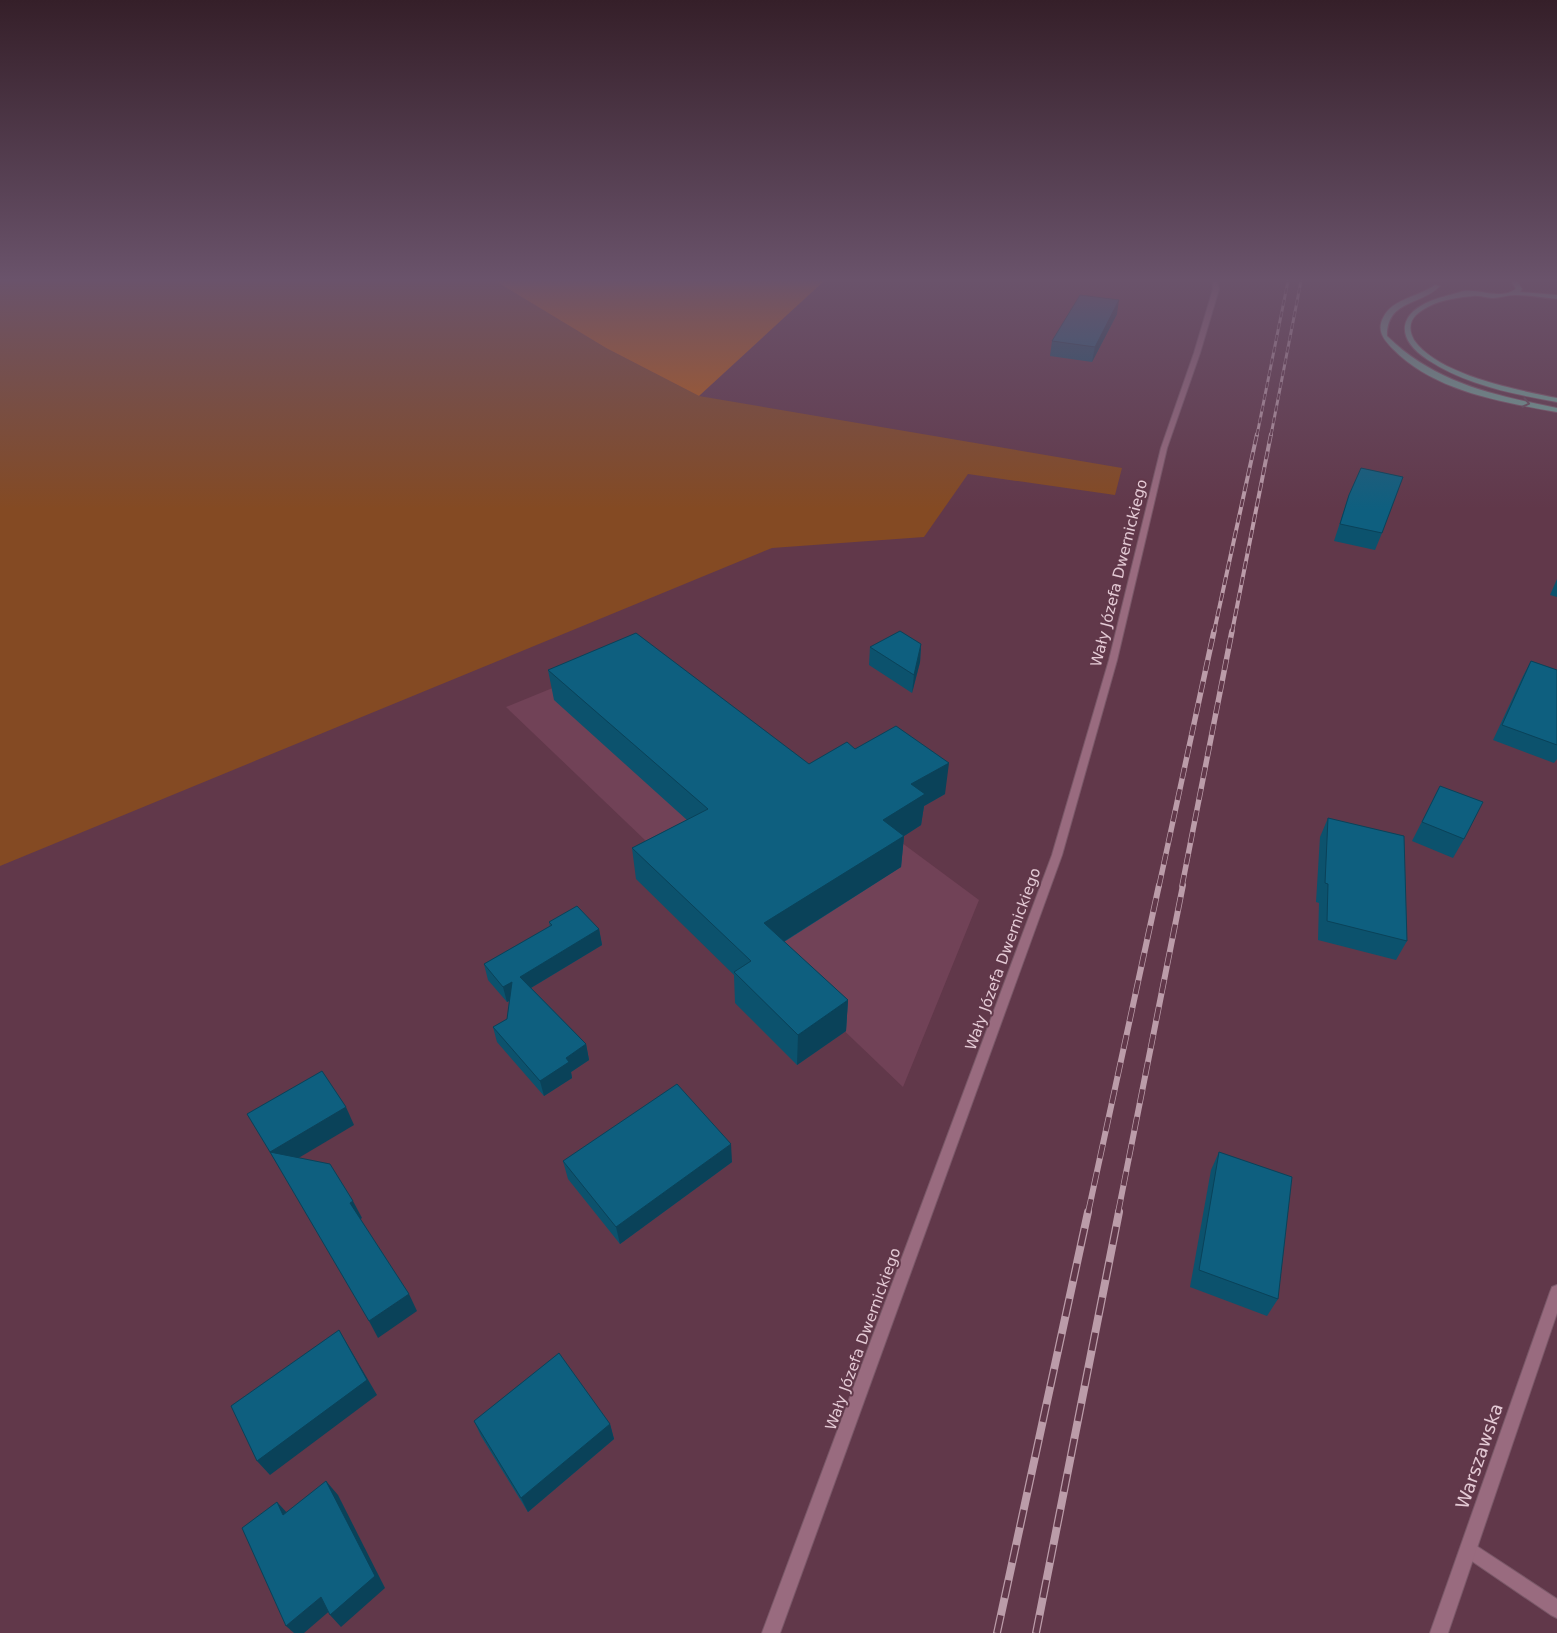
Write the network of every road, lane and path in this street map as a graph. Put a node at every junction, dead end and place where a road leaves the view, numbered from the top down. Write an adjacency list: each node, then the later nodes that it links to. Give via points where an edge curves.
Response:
1 (1196, 357): 9 (street, Wały Józefa Dwernickiego, via 1164,448 1113,660 1058,855)
2 (1406, 357): 5 (main road, one-way to 5, via 1424,369 1475,390)
3 (1428, 357): 4 (main road, via 1468,377)
4 (1557, 400)
5 (1557, 410)
6 (1557, 1292): 7 (street, Warszawska)
7 (1469, 1548): 8 (street); 10 (street, Warszawska)
8 (1557, 1609)
9 (771, 1633)
10 (1439, 1633)

